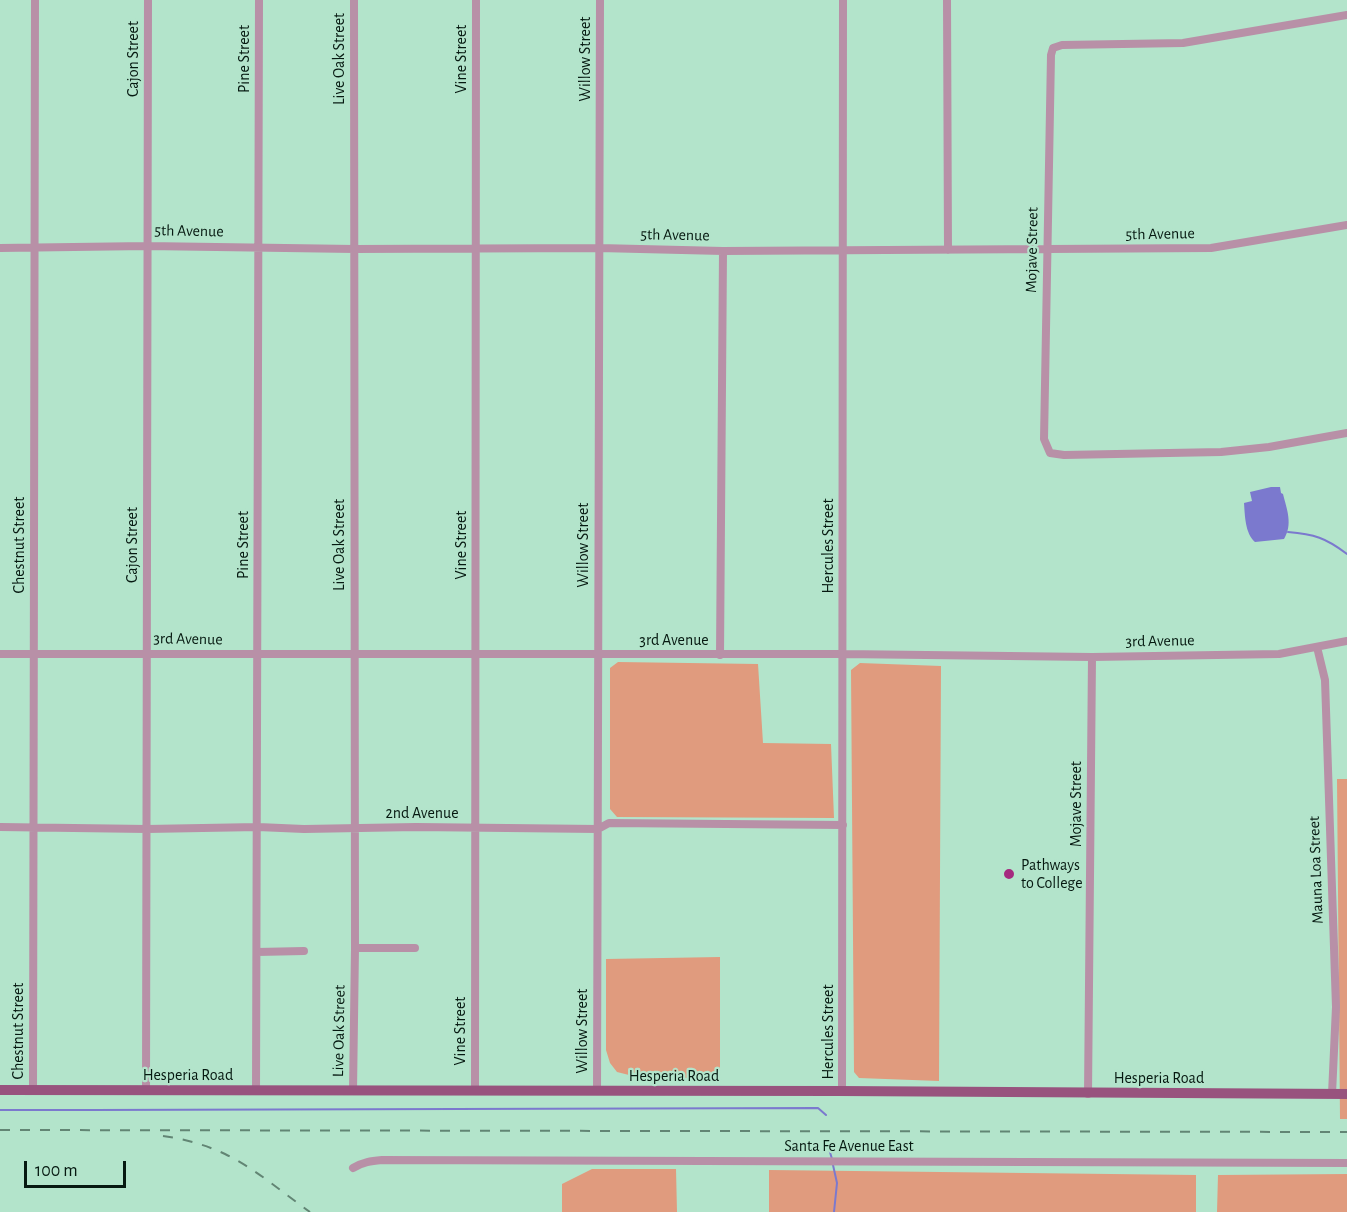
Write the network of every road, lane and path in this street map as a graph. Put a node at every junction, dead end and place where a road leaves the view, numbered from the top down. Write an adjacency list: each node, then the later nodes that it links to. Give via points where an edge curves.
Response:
1 (35, 0): 14 (street, Chestnut Street)
2 (148, 0): 11 (street, Cajon Street)
3 (259, 0): 12 (street, Pine Street)
4 (354, 0): 16 (street, Live Oak Street)
5 (476, 0): 15 (street, Vine Street)
6 (600, 0): 17 (street, Willow Street)
7 (843, 0): 18 (street, Hercules Street)
8 (947, 0): 19 (street)
9 (1347, 15): 20 (street, Mojave Street, via 1183,43 1053,48)
10 (1347, 225): 20 (street, 5th Avenue, via 1211,248)
11 (147, 246): 12 (street, 5th Avenue); 14 (street, 5th Avenue); 25 (street, Cajon Street)
12 (259, 247): 16 (street, 5th Avenue); 32 (street, Pine Street)
13 (0, 248): 14 (street, 5th Avenue)
14 (35, 248): 27 (street, Chestnut Street)
15 (476, 248): 16 (street, 5th Avenue); 17 (street, 5th Avenue); 29 (street, Vine Street)
16 (354, 249): 28 (street, Live Oak Street)
17 (599, 249): 21 (street, 5th Avenue); 30 (street, Willow Street)
18 (842, 250): 19 (street, 5th Avenue); 21 (street, 5th Avenue); 31 (street, Hercules Street)
19 (948, 250): 20 (street, 5th Avenue)
20 (1047, 250): 22 (street, Mojave Street, via 1044,439 1050,453 1221,452)
21 (723, 251): 33 (street)
22 (1347, 433)
23 (1347, 641): 24 (street, 3rd Avenue)
24 (1317, 647): 34 (street, 3rd Avenue, via 1279,654); 56 (street, Mauna Loa Street, via 1326,703 1336,1007)
25 (147, 653): 27 (street, 3rd Avenue); 32 (street, 3rd Avenue); 41 (street, Cajon Street)
26 (0, 654): 27 (street, 3rd Avenue)
27 (34, 654): 37 (street, Chestnut Street)
28 (354, 654): 29 (street, 3rd Avenue); 32 (street, 3rd Avenue); 39 (street, Live Oak Street)
29 (476, 654): 30 (street, 3rd Avenue); 40 (street, Vine Street)
30 (598, 654): 33 (street, 3rd Avenue); 42 (street, Willow Street)
31 (843, 654): 33 (street, 3rd Avenue); 34 (street, 3rd Avenue); 35 (street, Hercules Street)
32 (258, 655): 38 (street, Pine Street)
33 (720, 655)
34 (1092, 657): 55 (street, Mojave Street)
35 (843, 825): 42 (street, 2nd Avenue, via 609,823); 54 (street, Hercules Street)
36 (0, 827): 37 (street, 2nd Avenue)
37 (34, 827): 41 (street, 2nd Avenue); 48 (street, Chestnut Street)
38 (258, 827): 39 (street, 2nd Avenue); 41 (street, 2nd Avenue); 46 (street, Pine Street)
39 (355, 828): 40 (street, 2nd Avenue); 43 (street, Live Oak Street)
40 (476, 828): 42 (street, 2nd Avenue); 52 (street, Vine Street)
41 (147, 829): 49 (street, Cajon Street)
42 (598, 829): 53 (street, Willow Street)
43 (355, 948): 44 (street); 51 (street, Live Oak Street)
44 (415, 948)
45 (304, 951): 46 (street)
46 (257, 952): 50 (street, Pine Street)
47 (0, 1090): 48 (main road, Hesperia Road)
48 (33, 1090): 49 (main road, Hesperia Road)
49 (146, 1090): 50 (main road, Hesperia Road)
50 (256, 1090): 51 (main road, Hesperia Road)
51 (353, 1091): 52 (main road, Hesperia Road)
52 (475, 1091): 53 (main road, Hesperia Road)
53 (597, 1091): 54 (main road, Hesperia Road)
54 (843, 1091): 55 (main road, Hesperia Road)
55 (1088, 1094): 56 (main road, Hesperia Road)
56 (1332, 1094): 57 (main road, Hesperia Road)
57 (1347, 1094)
58 (1347, 1163): 59 (street, Santa Fe Avenue East, via 382,1160)
59 (353, 1168)

